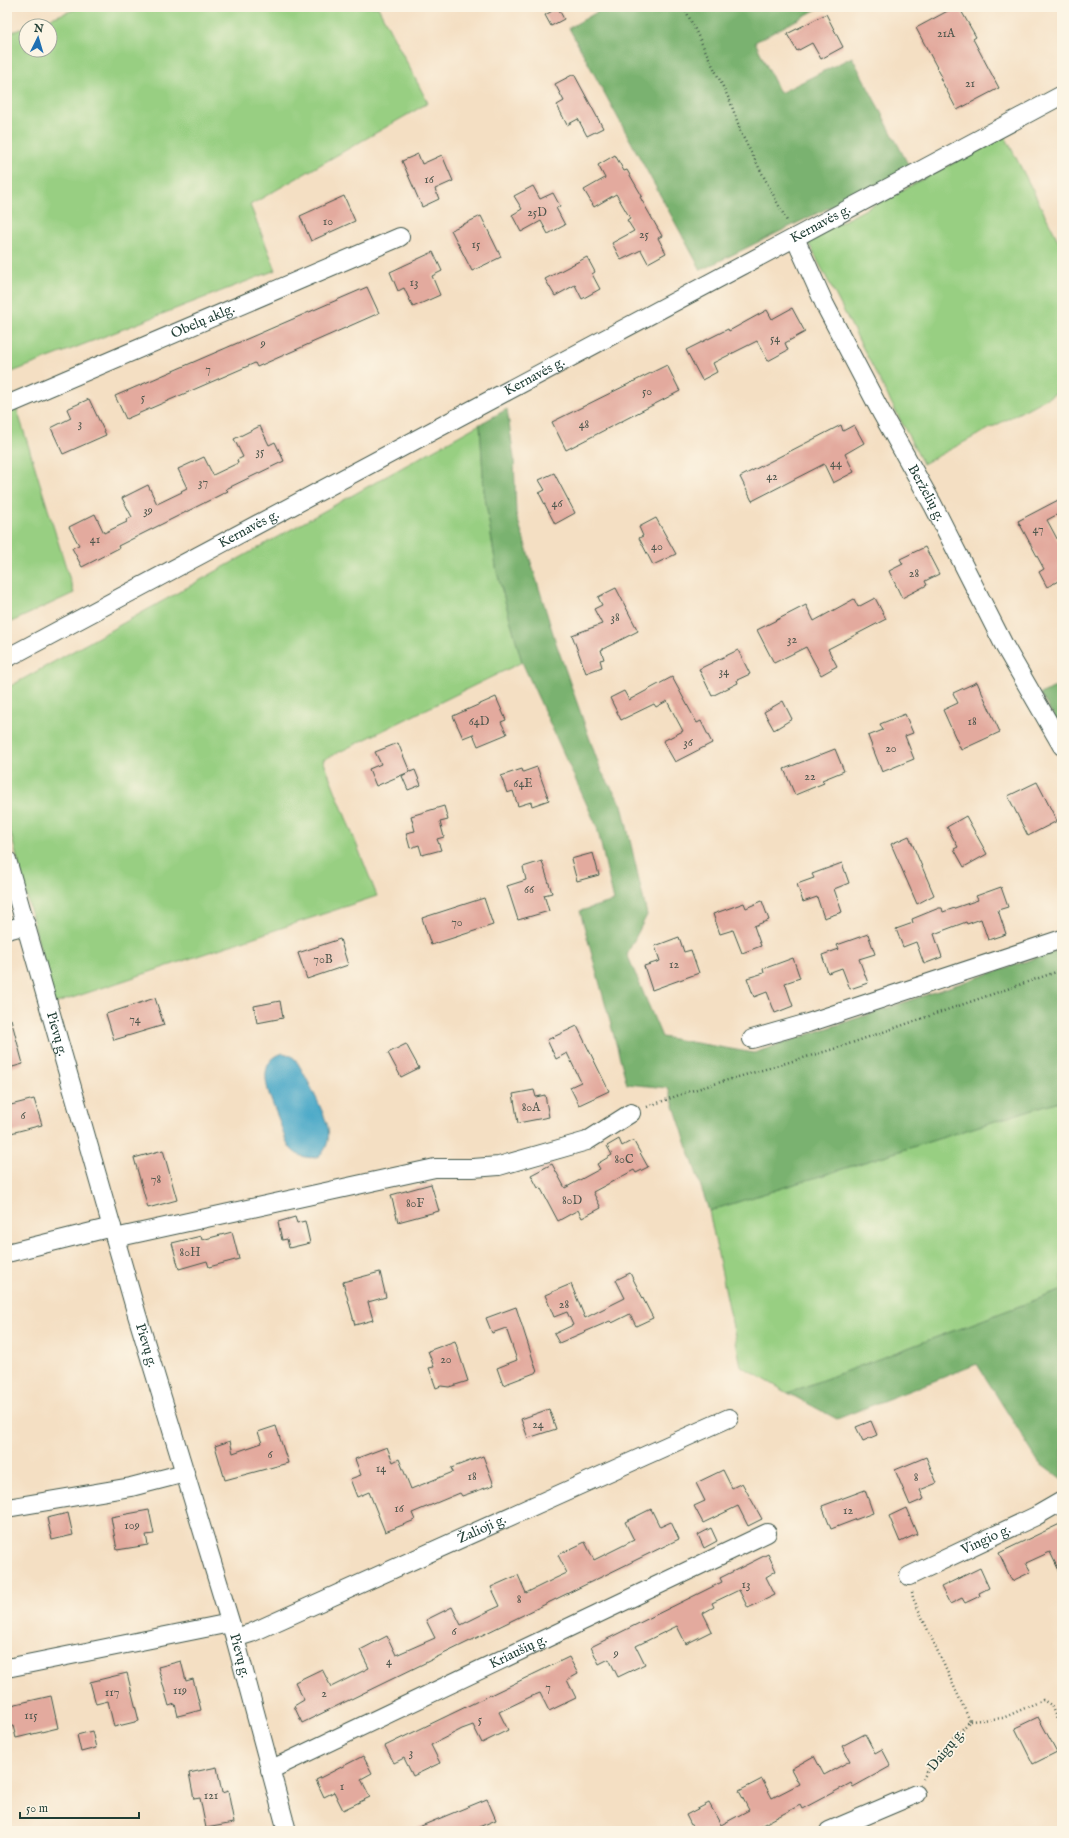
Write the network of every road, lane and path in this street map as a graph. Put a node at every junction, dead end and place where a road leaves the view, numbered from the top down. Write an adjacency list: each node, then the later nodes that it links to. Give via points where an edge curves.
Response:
1 (684, 7): 4 (path, via 730,102 742,135)
2 (1062, 95): 4 (street, Kernavės g.)
3 (400, 237): 5 (street, Obelų aklg.)
4 (795, 238): 6 (street, Kernavės g.); 7 (street, Berželių g., via 825,305 877,406 933,505 1005,647)
5 (7, 405)
6 (7, 658)
7 (1062, 746)
8 (7, 860): 9 (street, Pievų g.)
9 (26, 926): 10 (street); 15 (street, Pievų g.)
10 (7, 930)
11 (1062, 938): 13 (street, via 808,1023)
12 (1062, 970): 14 (path, via 837,1048 687,1092)
13 (752, 1039)
14 (631, 1113): 15 (street, via 587,1141 499,1166 435,1168)
15 (113, 1232): 16 (street); 18 (street, Pievų g.)
16 (7, 1253)
17 (729, 1418): 23 (street, Žalioji g., via 258,1630)
18 (186, 1473): 20 (street, via 131,1487); 23 (street, Pievų g.)
19 (1062, 1501): 22 (street, Vingio g., via 1036,1516)
20 (7, 1508)
21 (767, 1533): 27 (street, Kriaušių g.)
22 (909, 1576): 25 (path, Daigų g., via 913,1598)
23 (232, 1630): 24 (street, Žalioji g.); 27 (street, Pievų g.)
24 (7, 1668)
25 (970, 1721): 26 (path, via 1003,1718 1043,1700 1051,1705); 28 (path, Daigų g., via 946,1745 928,1770)
26 (1061, 1729)
27 (270, 1770): 29 (street, Pievų g.)
28 (916, 1794): 30 (street)
29 (287, 1831)
30 (829, 1831)

